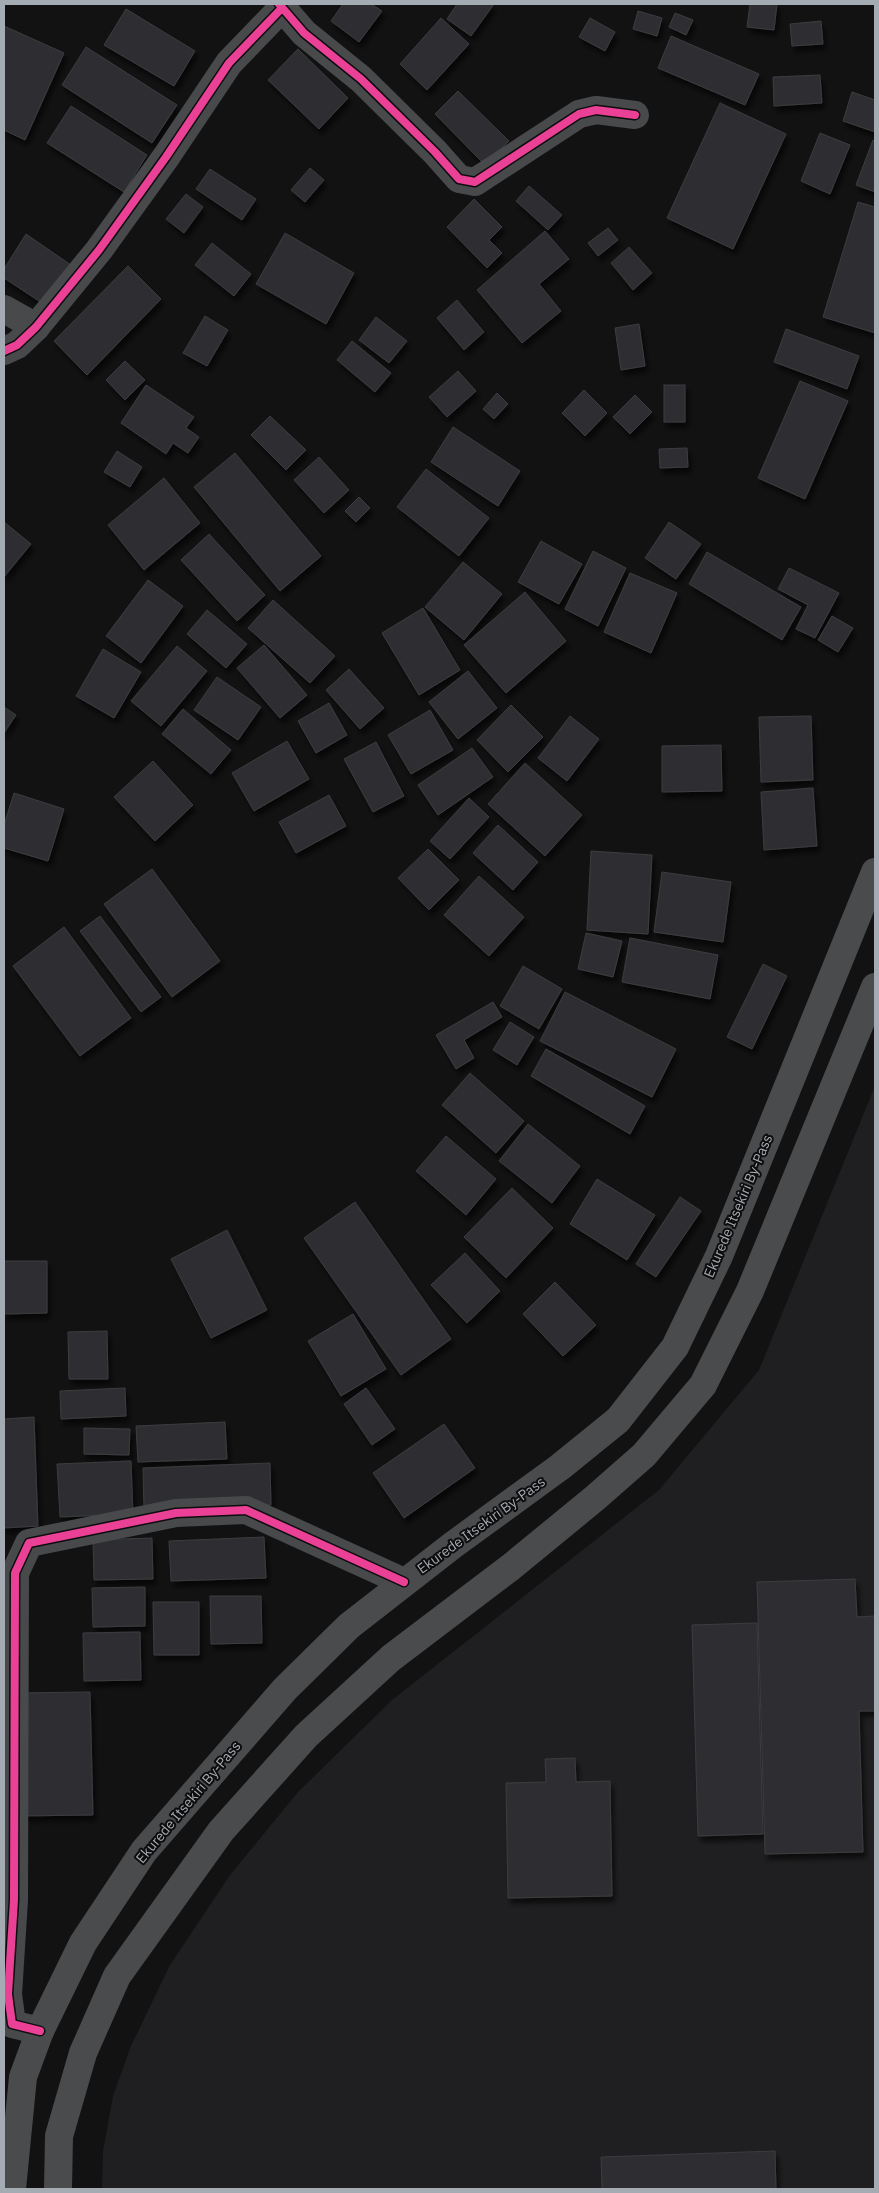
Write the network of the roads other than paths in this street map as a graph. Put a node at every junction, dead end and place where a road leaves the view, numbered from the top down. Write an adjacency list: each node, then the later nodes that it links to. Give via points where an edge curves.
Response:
1 (280, 6): 2 (street, via 304,33 362,80 459,179 475,182 579,114 596,110); 4 (street, via 230,63 99,250)
2 (635, 115)
3 (4, 309): 4 (street)
4 (36, 327): 5 (street, via 17,345)
5 (4, 350)
6 (875, 872): 8 (main road, Ekurede Itsekiri By-Pass, via 718,1256 675,1347 618,1420)
7 (875, 987): 12 (main road, via 750,1291 703,1385 637,1462 511,1567 391,1658 306,1736 221,1831 117,1976 83,2053 59,2136)
8 (404, 1582): 9 (street, via 246,1510 176,1513 29,1543 15,1573); 10 (main road, Ekurede Itsekiri By-Pass, via 349,1626 284,1689 144,1851 82,1943)
9 (9, 1623): 10 (street, via 14,1900 8,1994 12,2024)
10 (40, 2031): 11 (main road, Ekurede Itsekiri By-Pass, via 23,2077)
11 (12, 2189)
12 (58, 2189)

